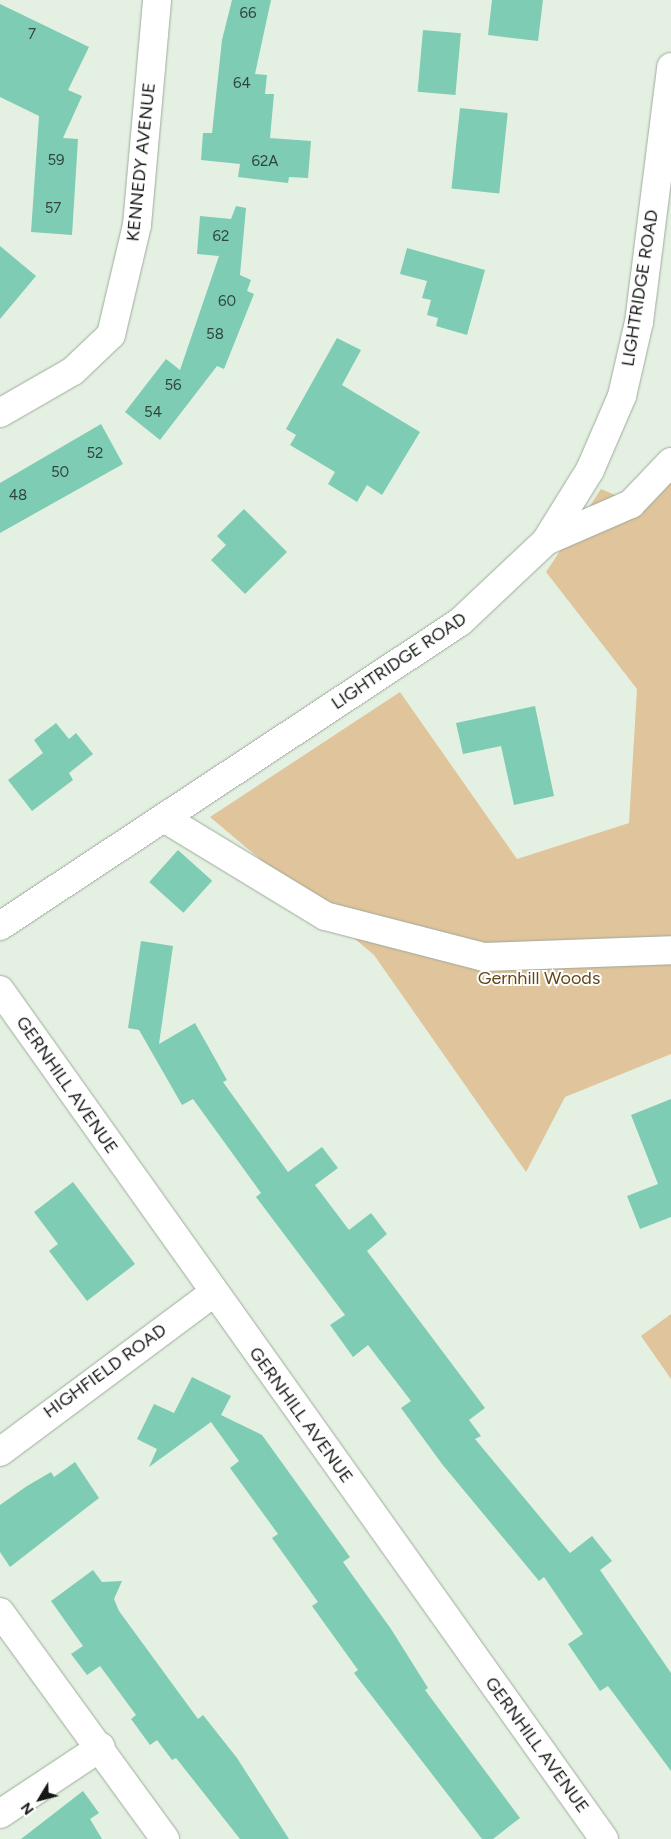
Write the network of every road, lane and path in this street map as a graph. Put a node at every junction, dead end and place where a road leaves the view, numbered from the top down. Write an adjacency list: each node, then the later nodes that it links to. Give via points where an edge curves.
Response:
1 (157, 0): 3 (street, KENNEDY AVENUE, via 138,225 111,336 73,371)
2 (671, 66): 5 (street, LIGHTRIDGE ROAD, via 639,322 622,396 590,470)
3 (0, 413)
4 (671, 462): 5 (street, via 631,504)
5 (546, 541): 6 (street, LIGHTRIDGE ROAD, via 460,622)
6 (164, 818): 7 (street, LIGHTRIDGE ROAD); 8 (street, via 325,916 484,956)
7 (0, 926)
8 (671, 950)
9 (0, 990): 10 (street, GERNHILL AVENUE)
10 (213, 1293): 11 (street, HIGHFIELD ROAD); 16 (street, GERNHILL AVENUE)
11 (0, 1452)
12 (0, 1612): 13 (street)
13 (101, 1747): 14 (street); 15 (street)
14 (0, 1814)
15 (165, 1839)
16 (604, 1839)

